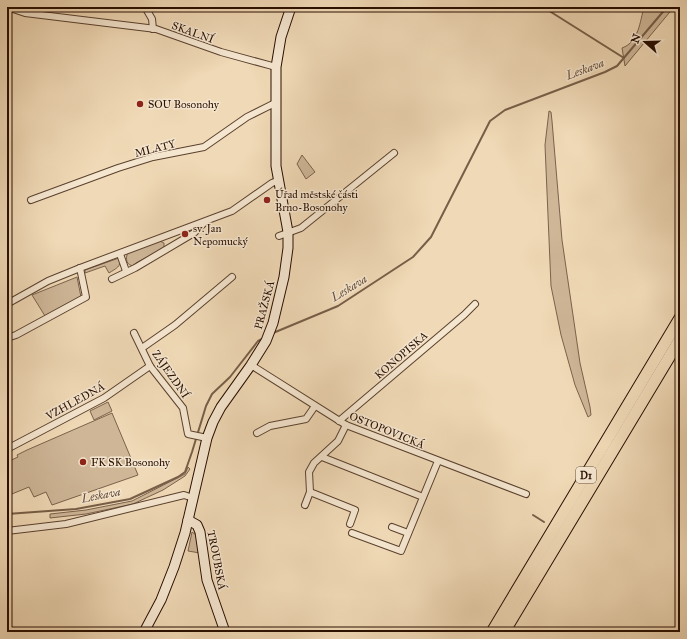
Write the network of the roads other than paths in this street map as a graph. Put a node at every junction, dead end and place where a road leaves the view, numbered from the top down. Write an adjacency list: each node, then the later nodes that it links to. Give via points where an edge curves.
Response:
1 (7, 7): 4 (street, SKALNÍ, via 38,15)
2 (145, 7): 4 (street, via 152,18)
3 (291, 7): 5 (main road, PRAŽSKÁ, via 281,37)
4 (153, 29): 5 (street, SKALNÍ)
5 (276, 68): 6 (main road, PRAŽSKÁ)
6 (277, 102): 8 (main road, PRAŽSKÁ); 9 (street, MLATY, via 247,117 204,147 153,157)
7 (394, 153): 11 (street, via 302,228)
8 (277, 180): 10 (street, via 232,211); 11 (main road, PRAŽSKÁ)
9 (31, 200)
10 (207, 221): 12 (street); 13 (street, via 194,233)
11 (283, 234): 26 (main road, PRAŽSKÁ, via 288,248 284,277 266,341)
12 (167, 236): 13 (street); 14 (street)
13 (172, 246): 16 (street)
14 (120, 254): 15 (street); 16 (street)
15 (80, 268): 19 (street, via 48,281); 23 (street, via 86,297)
16 (126, 271): 18 (street)
17 (232, 277): 25 (street, via 175,325)
18 (112, 279)
19 (7, 304)
20 (475, 304): 29 (street, KONOPISKA)
21 (680, 318): 49 (highway, D1)
22 (134, 333): 25 (street, ZÁJEZDNÍ)
23 (7, 338)
24 (680, 340): 50 (highway, D1)
25 (142, 348): 27 (street, ZÁJEZDNÍ)
26 (251, 365): 28 (street, OSTOPOVICKÁ); 32 (main road, PRAŽSKÁ, via 221,407)
27 (150, 366): 32 (street, ZÁJEZDNÍ, via 183,408 188,434); 33 (street, VZHLEDNÁ, via 104,398)
28 (315, 406): 29 (street, OSTOPOVICKÁ); 31 (street, via 306,419 270,426)
29 (339, 421): 30 (street, OSTOPOVICKÁ)
30 (346, 425): 34 (street, via 338,441); 35 (street, OSTOPOVICKÁ)
31 (256, 433)
32 (204, 438): 39 (main road, PRAŽSKÁ)
33 (7, 449)
34 (322, 457): 36 (street, via 314,463 309,472); 38 (street)
35 (438, 461): 37 (street, OSTOPOVICKÁ); 38 (street)
36 (310, 492): 40 (street); 42 (street, via 356,510)
37 (526, 494)
38 (423, 497): 46 (street)
39 (193, 498): 41 (main road, PRAŽSKÁ); 44 (street, via 184,496 66,524)
40 (305, 505)
41 (188, 520): 47 (main road, PRAŽSKÁ, via 168,585); 48 (main road, TROUBSKÁ, via 197,525 200,532 207,580)
42 (350, 524)
43 (392, 527): 46 (street)
44 (7, 531)
45 (352, 532): 46 (street, via 400,551)
46 (408, 533)
47 (144, 632)
48 (225, 632)
49 (492, 632)
50 (504, 632)

